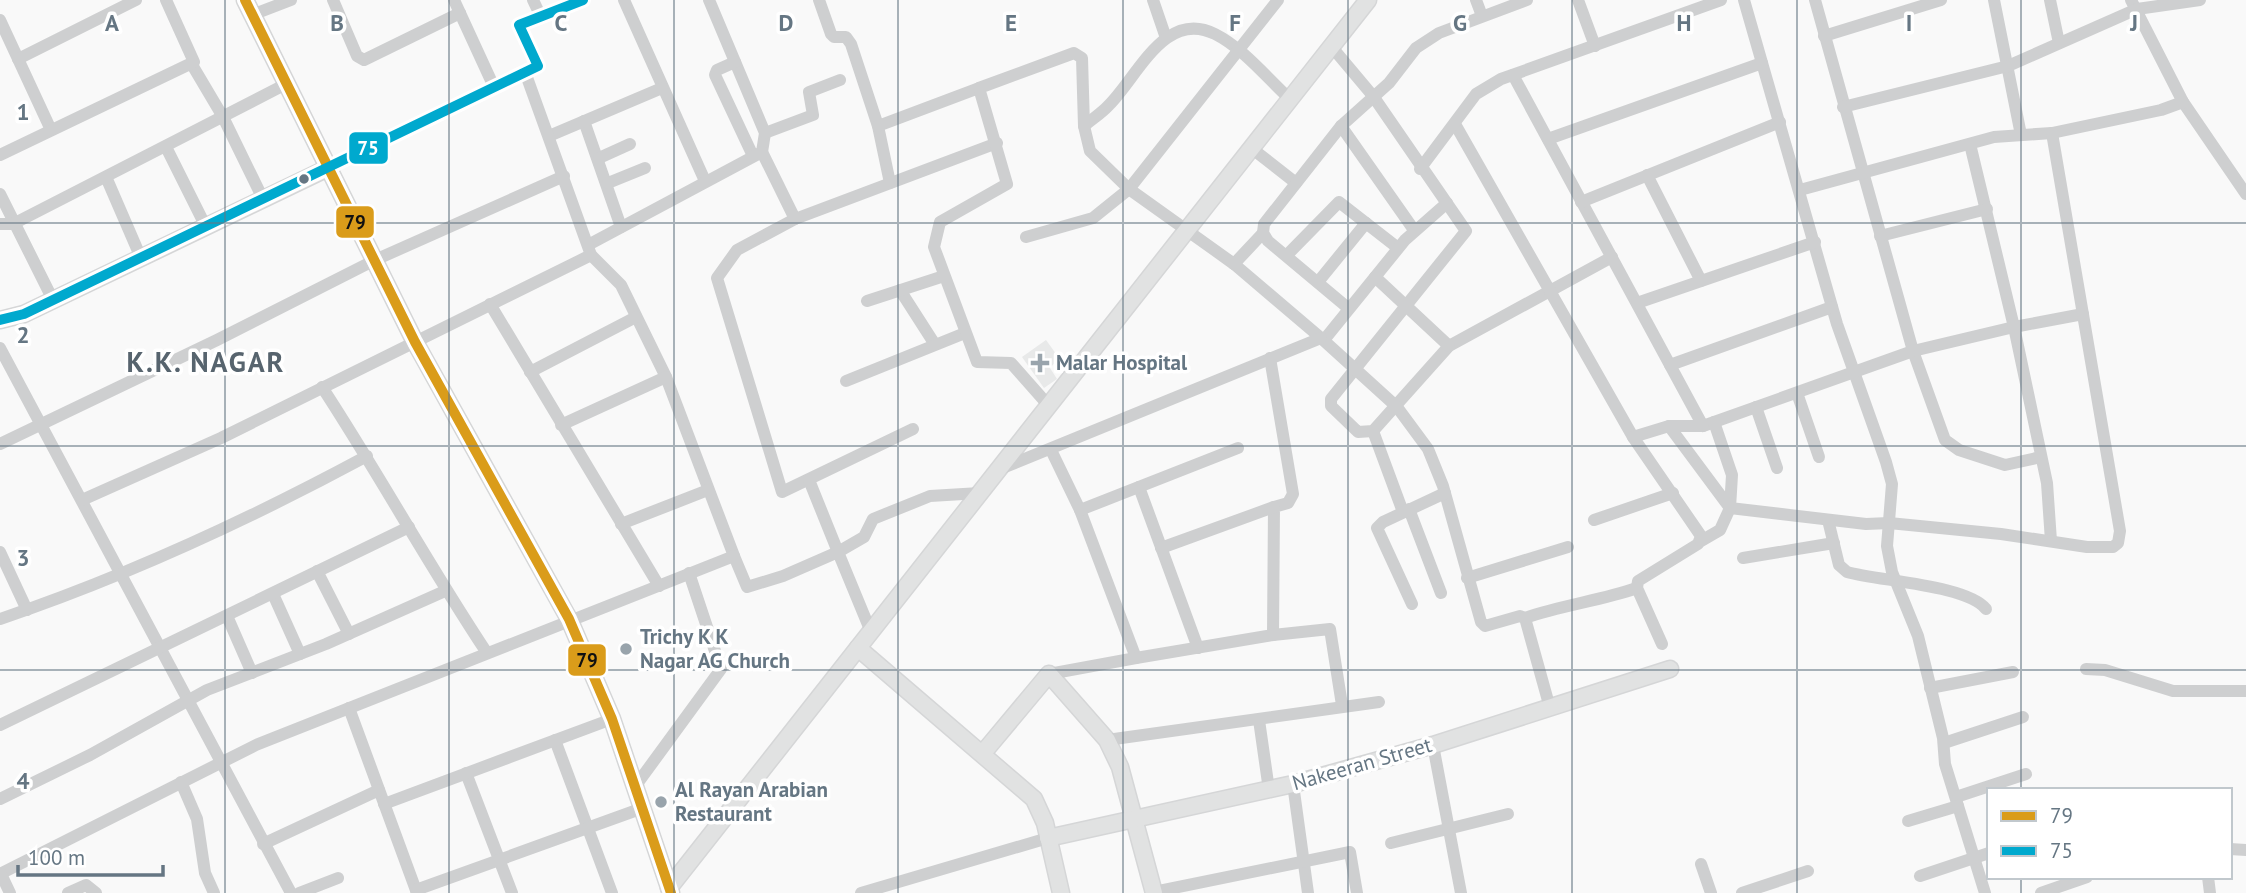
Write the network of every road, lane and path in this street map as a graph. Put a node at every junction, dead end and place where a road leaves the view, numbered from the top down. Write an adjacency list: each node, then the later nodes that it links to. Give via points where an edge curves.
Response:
1 (136, 0): 37 (street)
2 (166, 0): 39 (street)
3 (291, 0): 26 (street)
4 (333, 0): 27 (street, via 357,55 364,60)
5 (454, 0): 27 (street)
6 (533, 0): 29 (street)
7 (583, 0): 29 (street)
8 (624, 0): 49 (street)
9 (709, 0): 38 (street)
10 (818, 0): 59 (street, via 831,34 849,39)
11 (1153, 0): 32 (street)
12 (1278, 0): 36 (street)
13 (1368, 0): 34 (street)
14 (1476, 0): 28 (street)
15 (1527, 0): 28 (street)
16 (1578, 0): 35 (street)
17 (1721, 0): 24 (street)
18 (1744, 0): 40 (street)
19 (1815, 0): 31 (street)
20 (1941, 0): 31 (street)
21 (1994, 0): 42 (street)
22 (2050, 0): 33 (street)
23 (2200, 0): 25 (street)
24 (1697, 4): 35 (street)
25 (2134, 5): 33 (street); 53 (street)
26 (249, 8): 46 (street)
27 (460, 13): 48 (street)
28 (1482, 16): 51 (street, via 1438,33 1416,48)
29 (541, 17): 41 (street, via 519,25)
30 (0, 20): 37 (street)
31 (1824, 36): 54 (street)
32 (1166, 38): 36 (street, via 1182,29 1200,28); 60 (street, via 1109,106)
33 (2059, 44): 42 (street)
34 (1331, 46): 51 (street); 52 (street)
35 (1595, 46): 44 (street)
36 (1237, 50): 52 (street); 87 (street)
37 (18, 59): 62 (street)
38 (735, 62): 63 (street); 73 (street, via 715,75)
39 (191, 63): 55 (street); 62 (street)
40 (1762, 63): 57 (street); 67 (street)
41 (538, 66): 43 (street); 47 (street)
42 (2008, 66): 54 (street); 65 (street)
43 (525, 72): 47 (street); 48 (street)
44 (1513, 75): 58 (street, via 1476,94); 67 (street)
45 (840, 80): 63 (street, via 809,92 813,115)
46 (286, 84): 55 (street); 76 (street)
47 (530, 86): 66 (street)
48 (494, 87): 76 (street)
49 (662, 88): 56 (street); 83 (street)
50 (979, 88): 59 (street); 60 (street, via 1078,54 1083,64); 68 (street)
51 (1373, 96): 61 (street); 78 (street)
52 (1289, 98): 72 (street)
53 (2183, 102): 64 (street); 90 (street)
54 (1843, 107): 79 (street)
55 (223, 117): 71 (street); 91 (street)
56 (584, 121): 66 (street); 75 (street)
57 (1780, 122): 80 (street); 88 (street)
58 (1455, 124): 78 (street); 118 (street)
59 (878, 126): 85 (street)
60 (1084, 126): 87 (street, via 1090,151)
61 (1341, 126): 86 (street); 101 (street)
62 (51, 130): 74 (street)
63 (765, 133): 73 (street)
64 (2052, 133): 65 (street); 126 (street)
65 (2021, 135): 70 (street)
66 (549, 136): 81 (street)
67 (1548, 139): 92 (street)
68 (996, 143): 85 (street); 113 (street, via 1006,187 940,222 934,247)
69 (630, 144): 75 (street)
70 (1970, 144): 79 (street); 94 (street)
71 (166, 147): 82 (street); 98 (street)
72 (1250, 148): 86 (street); 100 (street)
73 (757, 154): 83 (street); 95 (street)
74 (0, 155)
75 (599, 158): 84 (street)
76 (328, 168): 91 (street); 111 (street)
77 (645, 168): 84 (street)
78 (1420, 169): 93 (street)
79 (1862, 172): 88 (street); 103 (street)
80 (1647, 175): 92 (street); 115 (street)
81 (564, 176): 107 (street); 111 (street)
82 (106, 177): 97 (street); 110 (street)
83 (705, 181): 99 (street)
84 (608, 183): 99 (street)
85 (890, 183): 95 (street)
86 (1296, 183): 102 (street, via 1264,224)
87 (1129, 189): 100 (street); 104 (street, via 1093,218)
88 (1800, 190): 105 (street)
89 (0, 194): 97 (street)
90 (2246, 194)
91 (263, 199): 98 (street)
92 (1581, 202): 109 (street)
93 (1447, 203): 101 (street); 123 (street, via 1466,231)
94 (1987, 209): 103 (street); 129 (street)
95 (795, 219): 164 (street, via 737,250 717,284 782,492)
96 (1366, 223): 106 (street); 108 (street, via 1339,202); 116 (street)
97 (6, 224): 119 (street)
98 (206, 227): 110 (street)
99 (621, 227): 107 (street)
100 (1184, 230): 112 (street); 146 (street)
101 (1414, 230): 106 (street)
102 (1263, 233): 108 (street); 112 (street)
103 (1880, 236): 136 (street)
104 (1026, 237)
105 (1815, 242): 115 (street); 124 (street)
106 (1398, 247): 114 (street)
107 (590, 250): 122 (street); 127 (street, via 621,285)
108 (1287, 255): 116 (street)
109 (1612, 257): 118 (street); 121 (street)
110 (141, 258): 119 (street)
111 (375, 260): 132 (street); 149 (street)
112 (1234, 264): 131 (street)
113 (944, 276): 117 (street); 130 (street)
114 (1375, 277): 123 (street); 125 (street)
115 (1701, 281): 121 (street)
116 (1318, 282): 125 (street)
117 (900, 290): 120 (street); 133 (street)
118 (1551, 290): 134 (street); 155 (street)
119 (53, 300): 128 (street)
120 (867, 301)
121 (1637, 303): 138 (street)
122 (490, 304): 132 (street); 140 (street)
123 (1407, 304): 134 (street); 139 (street)
124 (1832, 307): 138 (street); 141 (street)
125 (1348, 308): 131 (street)
126 (2083, 314): 129 (street); 181 (street, via 2120,531 2118,543 2106,549)
127 (636, 317): 140 (street); 142 (street)
128 (0, 320)
129 (2014, 327): 136 (street); 161 (street)
130 (965, 333): 133 (street); 146 (street, via 977,362 1011,363)
131 (1322, 339): 137 (street); 139 (street)
132 (415, 342): 144 (street); 205 (street)
133 (934, 343): 143 (street)
134 (1449, 346): 147 (street)
135 (0, 348): 149 (street)
136 (1913, 351): 141 (street); 161 (street, via 1942,433 1951,446 2004,465)
137 (1270, 358): 158 (street); 171 (street, via 1293,494 1288,503)
138 (1670, 365): 150 (street)
139 (1356, 370): 147 (street); 154 (street, via 1329,403 1358,432)
140 (530, 372): 151 (street)
141 (1853, 372): 145 (street); 177 (street, via 1892,484)
142 (666, 377): 151 (street); 166 (street)
143 (846, 381)
144 (322, 387): 159 (street); 170 (street)
145 (1797, 393): 148 (street); 160 (street)
146 (1049, 406): 163 (street)
147 (1397, 407): 154 (street); 168 (street, via 1428,449)
148 (1756, 407): 150 (street); 162 (street)
149 (41, 424): 156 (street); 170 (street)
150 (1709, 424): 152 (street); 172 (street, via 1732,475)
151 (561, 425): 178 (street)
152 (1669, 426): 155 (street); 172 (street)
153 (912, 429): 164 (street)
154 (1373, 431): 174 (street)
155 (1633, 438): 169 (street)
156 (0, 444)
157 (1238, 448): 165 (street)
158 (1051, 450): 163 (street); 173 (street)
159 (368, 456): 179 (street); 191 (street, via 280,503)
160 (1819, 457)
161 (2041, 457): 181 (street)
162 (1777, 468)
163 (1000, 469): 167 (street)
164 (809, 480): 186 (street)
165 (1139, 487): 173 (street); 184 (street)
166 (708, 490): 178 (street); 187 (street)
167 (980, 493): 186 (street, via 930,496 873,519 864,537); 206 (street)
168 (1444, 493): 174 (street); 192 (street)
169 (1673, 493): 175 (street); 180 (street)
170 (82, 500): 191 (street)
171 (1274, 507): 184 (street); 208 (street)
172 (1730, 508): 176 (street); 180 (street, via 1720,530)
173 (1080, 510): 215 (street)
174 (1406, 511): 197 (street); 199 (street, via 1377,528)
175 (1594, 520)
176 (1828, 520): 177 (street); 182 (street)
177 (1889, 523): 181 (street); 193 (street, via 1887,546)
178 (621, 524): 194 (street)
179 (409, 527): 189 (street); 196 (street)
180 (1702, 541): 195 (street, via 1643,576)
181 (2051, 541)
182 (1834, 543): 188 (street); 193 (street, via 1839,565 1847,572)
183 (1568, 547): 192 (street)
184 (1161, 548): 211 (street)
185 (0, 552): 201 (street)
186 (838, 552): 187 (street, via 747,587); 206 (street)
187 (734, 556): 190 (street)
188 (1743, 558)
189 (317, 571): 198 (street); 207 (street)
190 (689, 573): 194 (street); 242 (street, via 721,669)
191 (121, 574): 201 (street); 212 (street)
192 (1467, 578): 203 (street, via 1485,626)
193 (1896, 582): 200 (street, via 1951,592); 221 (street, via 1918,636)
194 (659, 586): 205 (street)
195 (1637, 588): 203 (street); 209 (street)
196 (445, 591): 207 (street); 213 (street)
197 (1441, 593)
198 (273, 594): 202 (street); 214 (street)
199 (1412, 604)
200 (1986, 609)
201 (27, 610): 204 (street)
202 (227, 616): 212 (street); 219 (street)
203 (1525, 618): 227 (street)
204 (0, 619)
205 (569, 620): 213 (street); 229 (street)
206 (871, 632): 210 (street)
207 (349, 634): 214 (street)
208 (1273, 635): 211 (street); 225 (street, via 1330,629)
209 (1662, 644)
210 (858, 648): 236 (street); 270 (street)
211 (1198, 648): 215 (street)
212 (160, 649): 223 (street); 231 (street)
213 (487, 653): 226 (street)
214 (300, 654): 219 (street)
215 (1136, 658): 220 (street)
216 (1670, 669): 227 (street, Nakeeran Street)
217 (2086, 669): 222 (street, via 2105,670 2165,690)
218 (2013, 672): 221 (street)
219 (252, 673): 223 (street)
220 (1049, 674): 233 (street); 236 (street)
221 (1930, 688): 234 (street)
222 (2246, 691)
223 (188, 701): 237 (street); 247 (street)
224 (1379, 702): 225 (street)
225 (1342, 705): 230 (street)
226 (349, 708): 237 (street); 244 (street)
227 (1550, 708): 235 (street, Nakeeran Street)
228 (2023, 717): 234 (street)
229 (612, 719): 232 (street); 242 (street)
230 (1259, 720): 233 (street); 245 (street)
231 (0, 725)
232 (555, 740): 238 (street); 254 (street)
233 (1107, 740): 252 (street)
234 (1944, 743): 248 (street, via 1945,764)
235 (1433, 745): 241 (street, Nakeeran Street); 255 (street)
236 (983, 753): 256 (street, via 1034,799)
237 (220, 763): 240 (street); 258 (street)
238 (466, 773): 249 (street); 261 (street)
239 (2026, 774): 243 (street)
240 (181, 782): 265 (street); 275 (street, via 197,819 205,873)
241 (1293, 784): 245 (street, Nakeeran Street); 262 (street)
242 (634, 788): 250 (street)
243 (1992, 788)
244 (379, 789): 249 (street); 258 (street)
245 (1269, 790): 252 (street, Nakeeran Street)
246 (1987, 790): 248 (street)
247 (0, 799)
248 (1957, 802): 253 (street); 260 (street)
249 (384, 804): 269 (street)
250 (640, 809): 254 (street); 270 (street)
251 (1508, 814): 255 (street)
252 (1136, 817): 256 (street, Nakeeran Street); 271 (street)
253 (1908, 821)
254 (586, 828): 261 (street); 279 (street)
255 (1450, 829): 257 (street); 284 (street)
256 (1048, 838): 280 (street); 281 (street)
257 (1391, 843)
258 (262, 844): 276 (street)
259 (1987, 854): 260 (street)
260 (1974, 857): 266 (street); 287 (street)
261 (499, 860): 269 (street); 278 (street)
262 (1304, 862): 271 (street); 282 (street); 283 (street, via 1350,852)
263 (1701, 864): 285 (street)
264 (1808, 871): 286 (street)
265 (1, 874): 272 (street)
266 (1920, 876)
267 (338, 878): 277 (street)
268 (2081, 879): 288 (street)
269 (416, 891)
270 (666, 891)
271 (1154, 892)
272 (10, 893)
273 (68, 893): 274 (street, via 86,885)
274 (96, 893)
275 (214, 893)
276 (291, 893)
277 (299, 893)
278 (512, 893)
279 (611, 893)
280 (861, 893)
281 (1061, 893)
282 (1308, 893)
283 (1357, 893)
284 (1461, 893)
285 (1711, 893)
286 (1742, 893)
287 (1985, 893)
288 (2041, 893)

